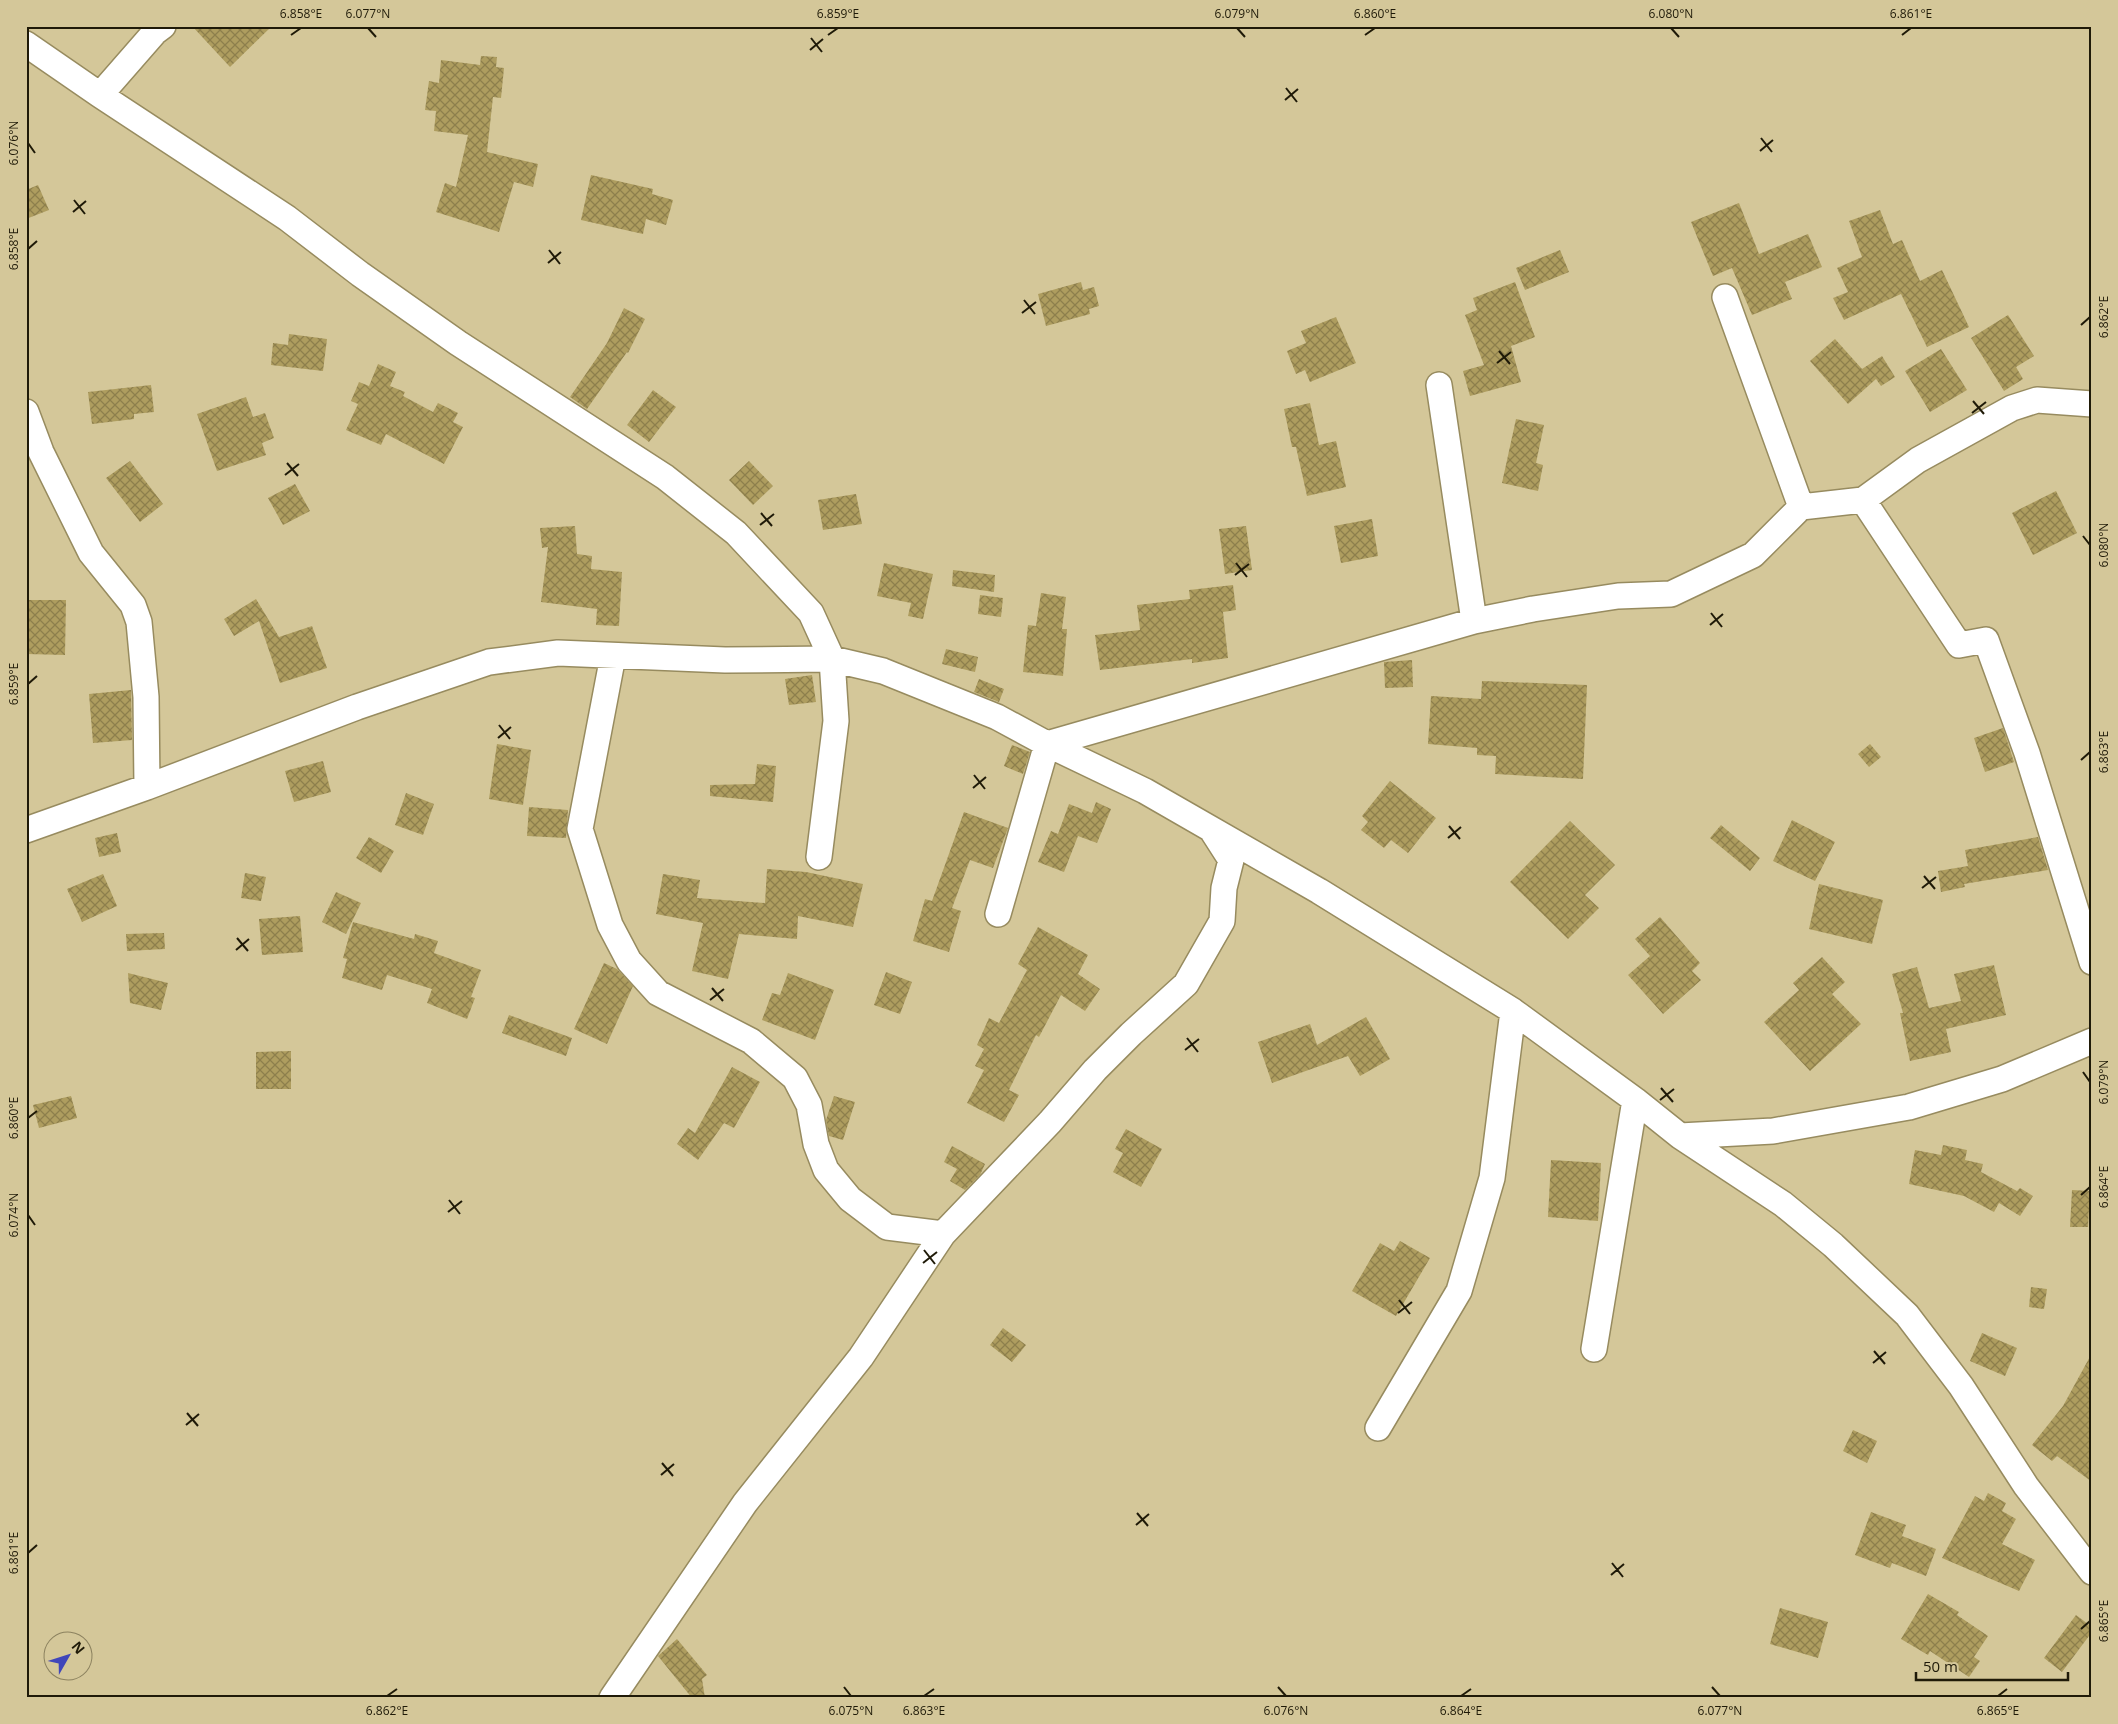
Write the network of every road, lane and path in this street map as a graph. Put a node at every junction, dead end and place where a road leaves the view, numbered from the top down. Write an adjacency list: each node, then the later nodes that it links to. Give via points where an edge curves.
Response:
1 (163, 26): 3 (street)
2 (26, 44): 3 (street)
3 (100, 95): 12 (street, via 287,218 458,343 665,477 736,533 811,613)
4 (1725, 297): 9 (street)
5 (1440, 385): 10 (street)
6 (2092, 404): 8 (street, via 2037,400 2012,408 1918,460)
7 (26, 412): 14 (street, via 41,452 91,553 133,605 139,622 146,697)
8 (1863, 500): 9 (street); 19 (street, via 1959,645 1986,640 2027,753)
9 (1801, 507): 10 (street, via 1753,555 1671,594 1618,596)
10 (1474, 621): 13 (street)
11 (613, 656): 12 (street); 14 (street, via 558,653 489,662 357,707); 24 (street, via 580,829 610,925 629,960 658,993 752,1041 795,1078 809,1105 816,1144 826,1170 850,1200 887,1227)
12 (832, 659): 13 (street, via 883,671 997,717); 17 (street, via 836,721)
13 (1047, 744): 16 (street, via 1145,792); 18 (street)
14 (147, 787): 15 (street)
15 (26, 830)
16 (1213, 832): 20 (street, via 1319,891); 24 (street, via 1231,860 1224,888 1222,921 1186,984 1095,1070)
17 (819, 857)
18 (998, 914)
19 (2092, 962)
20 (1513, 1011): 22 (street); 26 (street, via 1492,1178 1458,1291)
21 (2092, 1041): 23 (street, via 2002,1079 1909,1107 1773,1131)
22 (1634, 1100): 23 (street); 25 (street)
23 (1680, 1136): 27 (street, via 1783,1204 1907,1315 1961,1386 2026,1486)
24 (943, 1234): 28 (street, via 861,1357 745,1503)
25 (1594, 1349)
26 (1378, 1428)
27 (2092, 1572)
28 (612, 1698)

